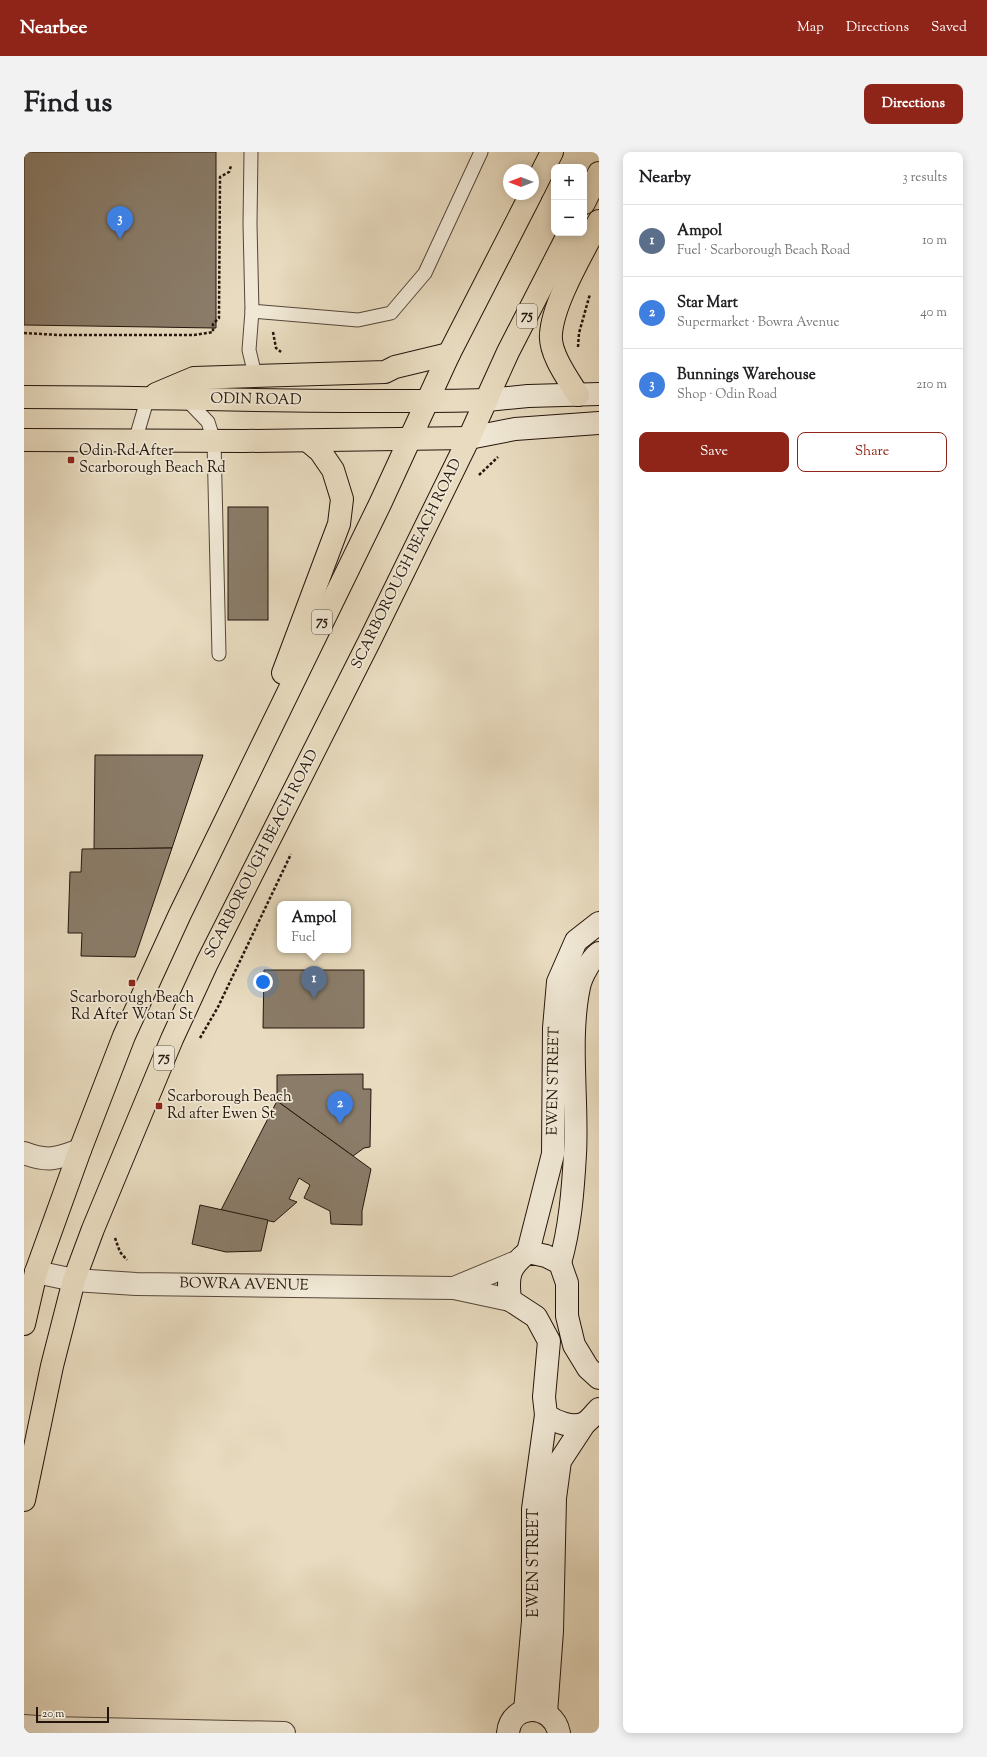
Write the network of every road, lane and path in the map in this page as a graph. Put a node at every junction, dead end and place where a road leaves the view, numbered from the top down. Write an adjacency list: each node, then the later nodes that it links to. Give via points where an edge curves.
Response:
1 (251, 152): 12 (lane)
2 (481, 152): 12 (lane, via 425,273 391,313 358,320)
3 (552, 152): 6 (main road)
4 (231, 163): 13 (path, via 229,172 220,177 219,318 213,324 212,332 194,335)
5 (599, 173): 8 (main road)
6 (539, 178)
7 (528, 200): 15 (main road, 75)
8 (586, 200)
9 (599, 221): 17 (main road, via 558,304 550,335 558,362)
10 (567, 236): 21 (main road, SCARBOROUGH BEACH ROAD / 75, via 508,352)
11 (591, 292): 14 (path, via 579,333)
12 (252, 311): 16 (lane, via 249,350)
13 (24, 333)
14 (579, 349)
15 (449, 354): 16 (main road, via 394,367 385,372); 22 (main road, 75)
16 (255, 375): 19 (main road, via 194,378)
17 (589, 394): 21 (main road)
18 (24, 397): 19 (main road, ODIN ROAD)
19 (148, 397): 20 (main road, ODIN ROAD); 27 (lane)
20 (185, 398): 22 (main road, ODIN ROAD); 28 (lane, via 208,422)
21 (487, 400): 22 (main road, ODIN ROAD); 24 (main road, SCARBOROUGH BEACH ROAD / 75)
22 (428, 401): 25 (main road, 75)
23 (599, 423): 24 (main road, via 515,429)
24 (469, 438): 25 (main road); 41 (main road, SCARBOROUGH BEACH ROAD / 75, via 207,963 92,1229)
25 (409, 439): 29 (main road); 31 (main road, 75)
26 (24, 440): 27 (main road)
27 (135, 441): 28 (main road)
28 (214, 441): 29 (main road); 30 (lane)
29 (308, 441): 31 (main road, via 320,451 333,470 342,499 339,524)
30 (219, 654)
31 (233, 805): 36 (main road, 75, via 124,1036)
32 (294, 848): 35 (path, via 218,1007)
33 (599, 923): 38 (main road, EWEN STREET, via 576,941 558,982 554,1028 553,1154)
34 (599, 953): 39 (main road, EWEN STREET, via 594,957 579,985 575,1025 575,1154 566,1241)
35 (196, 1045)
36 (80, 1150): 37 (main road, via 54,1160); 40 (main road, 75)
37 (24, 1153)
38 (521, 1257): 39 (main road, via 546,1256); 42 (main road, BOWRA AVENUE); 43 (main road, EWEN STREET, via 508,1283)
39 (560, 1263): 45 (main road, via 567,1283 567,1316 574,1345 588,1368)
40 (36, 1272): 41 (main road, BOWRA AVENUE); 44 (main road, 75)
41 (74, 1280): 42 (main road, BOWRA AVENUE, via 136,1284); 48 (main road, SCARBOROUGH BEACH ROAD / 75, via 52,1366)
42 (454, 1288): 43 (main road, BOWRA AVENUE)
43 (510, 1300): 46 (main road, EWEN STREET, via 536,1317 549,1341 544,1397)
44 (24, 1324)
45 (599, 1378)
46 (546, 1415): 47 (main road, EWEN STREET, via 566,1425); 49 (main road, EWEN STREET, via 533,1509)
47 (592, 1416): 49 (main road, EWEN STREET, via 560,1461 555,1498 552,1630)
48 (24, 1500)
49 (535, 1712): 52 (main road, via 512,1721); 53 (main road, via 556,1724)
50 (24, 1726): 51 (main road)
51 (284, 1733)
52 (508, 1733)
53 (559, 1733)

